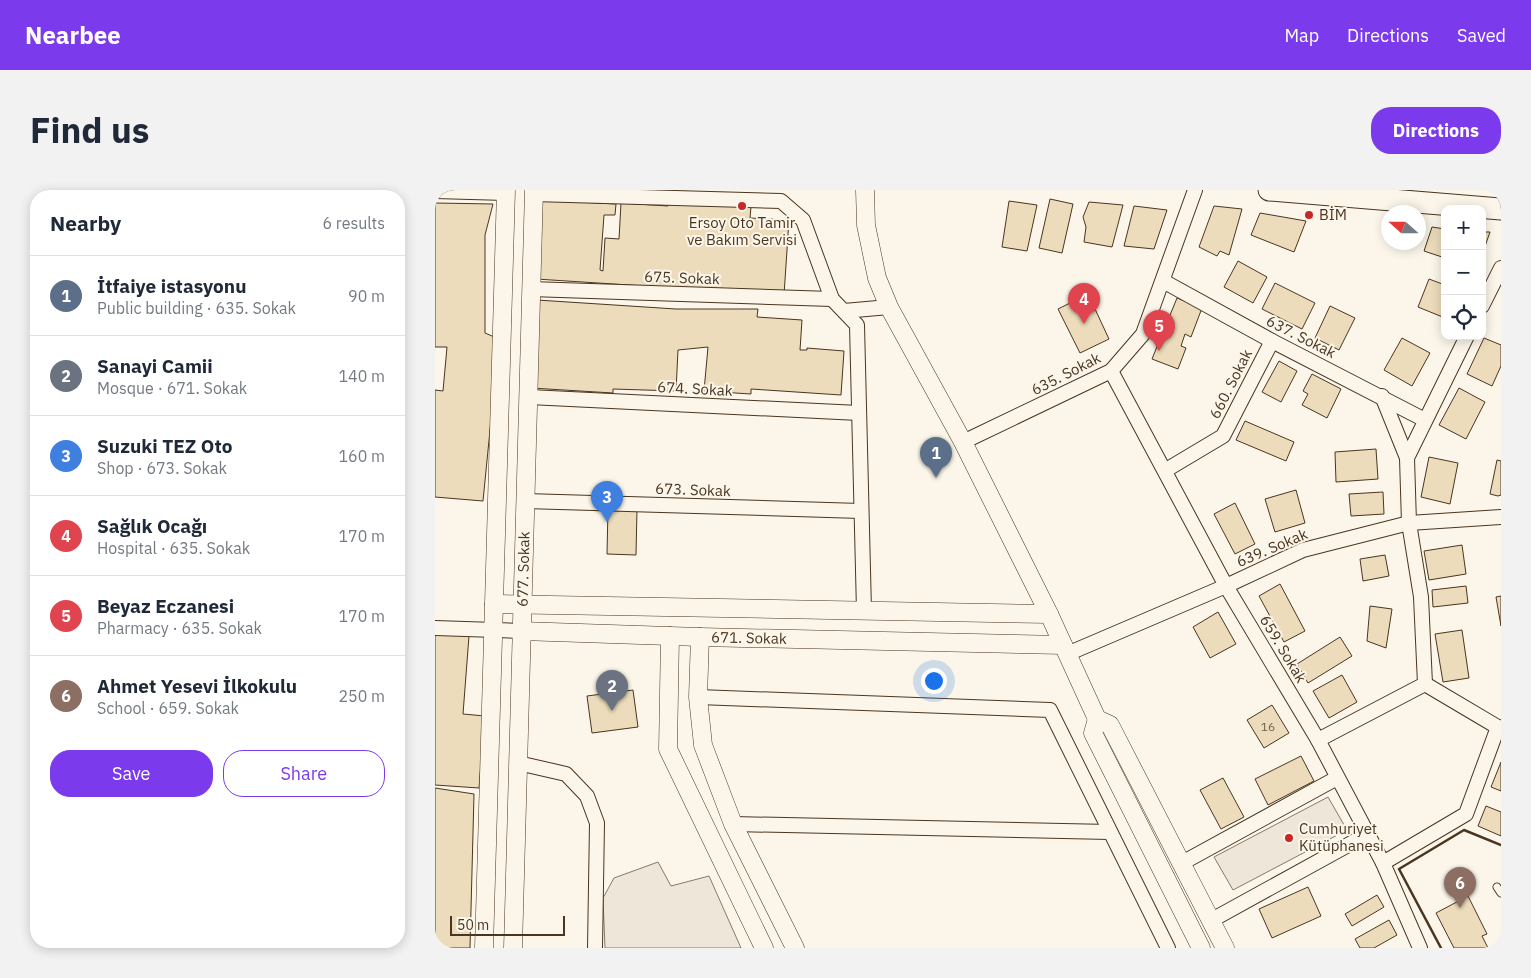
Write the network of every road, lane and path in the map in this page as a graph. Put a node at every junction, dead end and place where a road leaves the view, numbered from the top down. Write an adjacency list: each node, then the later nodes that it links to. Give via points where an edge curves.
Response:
1 (865, 190): 13 (street, via 866,225 877,278)
2 (1195, 190): 9 (street, 635. Sokak)
3 (1269, 190): 7 (main road)
4 (435, 191): 5 (street)
5 (506, 191): 30 (street, 677. Sokak)
6 (534, 192): 10 (street, 677. Sokak); 12 (street, via 781,202 803,220)
7 (1501, 209)
8 (1501, 268): 11 (street)
9 (1163, 281): 16 (street, 637. Sokak); 17 (street, 635. Sokak, via 1143,334)
10 (531, 289): 12 (street, 675. Sokak); 19 (street, 677. Sokak)
11 (1486, 298)
12 (832, 299): 14 (street)
13 (889, 307): 14 (street); 22 (street)
14 (844, 311): 20 (street, via 857,325)
15 (1465, 340): 21 (street)
16 (1272, 341): 18 (street, 637. Sokak); 24 (street, 660. Sokak, via 1223,436)
17 (1111, 371): 22 (street, 635. Sokak); 24 (street, 659. Sokak)
18 (1382, 396): 21 (street, 637. Sokak); 23 (street)
19 (529, 397): 20 (street, 674. Sokak); 25 (street, 677. Sokak)
20 (859, 413): 26 (street)
21 (1425, 420): 23 (street)
22 (963, 442): 33 (street)
23 (1407, 458): 28 (street)
24 (1166, 470): 29 (street, 659. Sokak)
25 (525, 501): 26 (street, 673. Sokak); 31 (street, 677. Sokak)
26 (861, 511): 32 (street)
27 (1501, 517): 28 (street, 639. Sokak)
28 (1409, 524): 29 (street, 639. Sokak, via 1303,550); 40 (street, via 1421,598)
29 (1226, 586): 39 (street, 639. Sokak); 44 (street, 659. Sokak)
30 (494, 604): 31 (street, 671. Sokak); 35 (street, 677. Sokak)
31 (523, 606): 32 (street, 671. Sokak); 36 (street, 677. Sokak)
32 (865, 611): 33 (street, 671. Sokak)
33 (1049, 614): 39 (street)
34 (435, 628): 35 (street, 671. Sokak)
35 (493, 630): 36 (street, 671. Sokak); 53 (street, 677. Sokak)
36 (521, 631): 37 (street, 671. Sokak); 45 (street, 677. Sokak)
37 (670, 636): 38 (street, 671. Sokak); 56 (street, via 668,749)
38 (700, 637): 39 (street, 671. Sokak); 41 (street)
39 (1065, 649): 42 (street)
40 (1425, 684): 43 (street); 44 (street)
41 (699, 697): 47 (street, via 703,745); 48 (street, via 1050,710)
42 (1097, 718): 50 (street, via 1110,725); 59 (street, via 1093,733)
43 (1500, 728): 51 (street, via 1466,814)
44 (1319, 740): 46 (street, 659. Sokak)
45 (518, 763): 54 (street, 677. Sokak); 55 (street, via 566,774 587,796 597,823)
46 (1337, 778): 49 (street, 659. Sokak); 50 (street)
47 (733, 824): 48 (street); 57 (street)
48 (1110, 832): 58 (street)
49 (1368, 834): 51 (street, 659. Sokak); 52 (street)
50 (1182, 863): 52 (street)
51 (1383, 863): 61 (street, 659. Sokak)
52 (1211, 921): 60 (street)
53 (484, 948)
54 (513, 948)
55 (595, 948)
56 (764, 948)
57 (795, 948)
58 (1168, 948)
59 (1201, 948)
60 (1225, 948)
61 (1420, 948)

